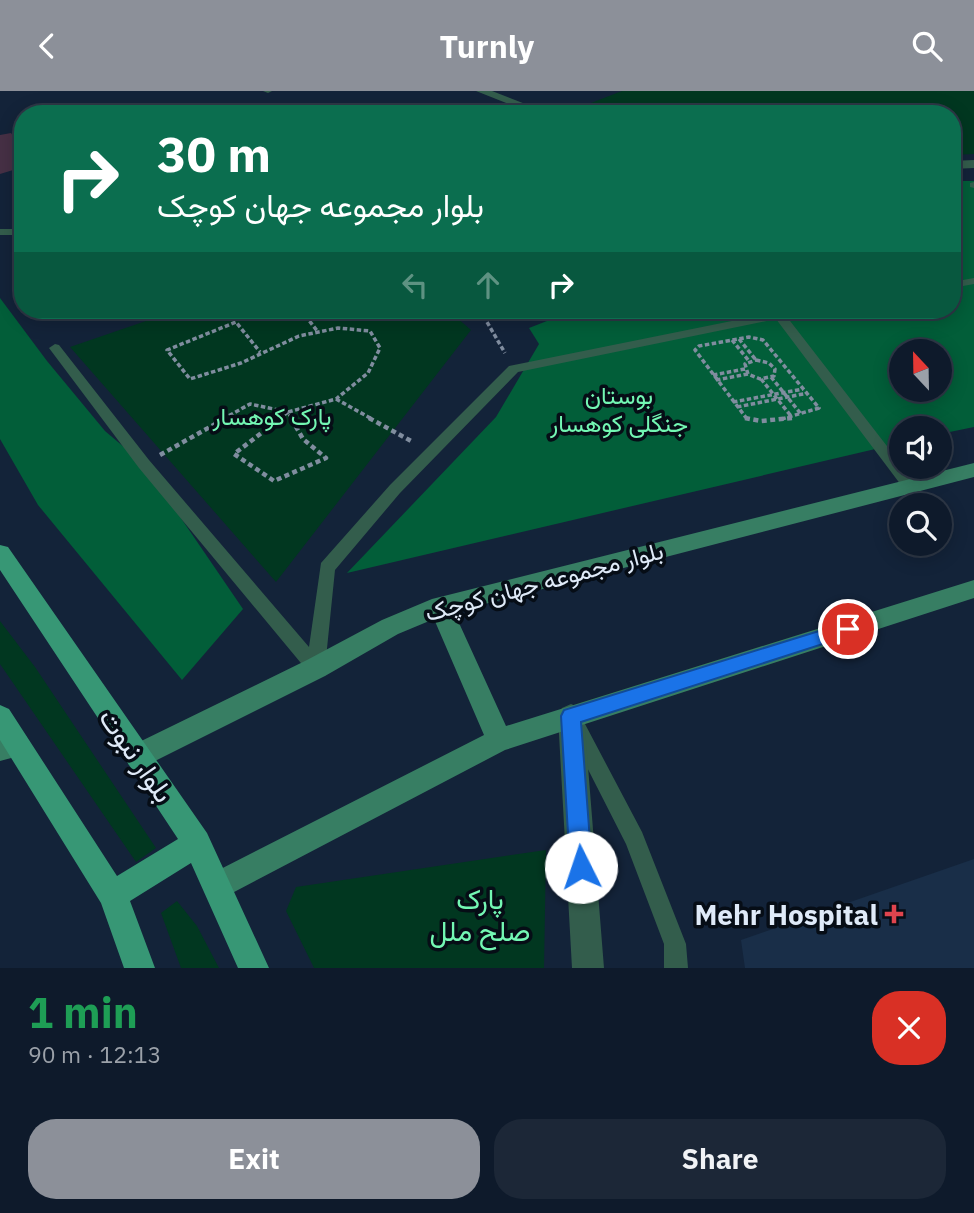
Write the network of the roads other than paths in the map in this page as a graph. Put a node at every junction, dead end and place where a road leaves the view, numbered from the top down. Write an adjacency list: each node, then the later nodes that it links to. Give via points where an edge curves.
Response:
1 (482, 91): 2 (street)
2 (520, 105)
3 (744, 319): 11 (lane, via 514,369 395,489 327,568)
4 (781, 319): 7 (lane)
5 (55, 348): 11 (lane, via 144,464)
6 (974, 470): 7 (main road, بلوار مجموعه جهان کوچک)
7 (909, 485): 10 (main road, بلوار مجموعه جهان کوچک)
8 (0, 553): 16 (main road, بلوار نبوت)
9 (974, 589): 12 (main road)
10 (440, 606): 11 (main road, بلوار مجموعه جهان کوچک, via 390,627); 14 (main road)
11 (316, 668): 16 (main road, بلوار مجموعه جهان کوچک)
12 (571, 716): 14 (main road); 22 (street); 23 (lane, via 635,839 675,944)
13 (0, 717): 15 (main road)
14 (499, 740): 18 (main road)
15 (8, 747): 19 (main road)
16 (138, 756): 17 (main road, بلوار نبوت)
17 (197, 843): 18 (main road, بلوار نبوت); 19 (main road)
18 (217, 886): 21 (main road, بلوار نبوت)
19 (113, 895): 20 (main road)
20 (140, 968)
21 (254, 968)
22 (588, 968)
23 (676, 968)

